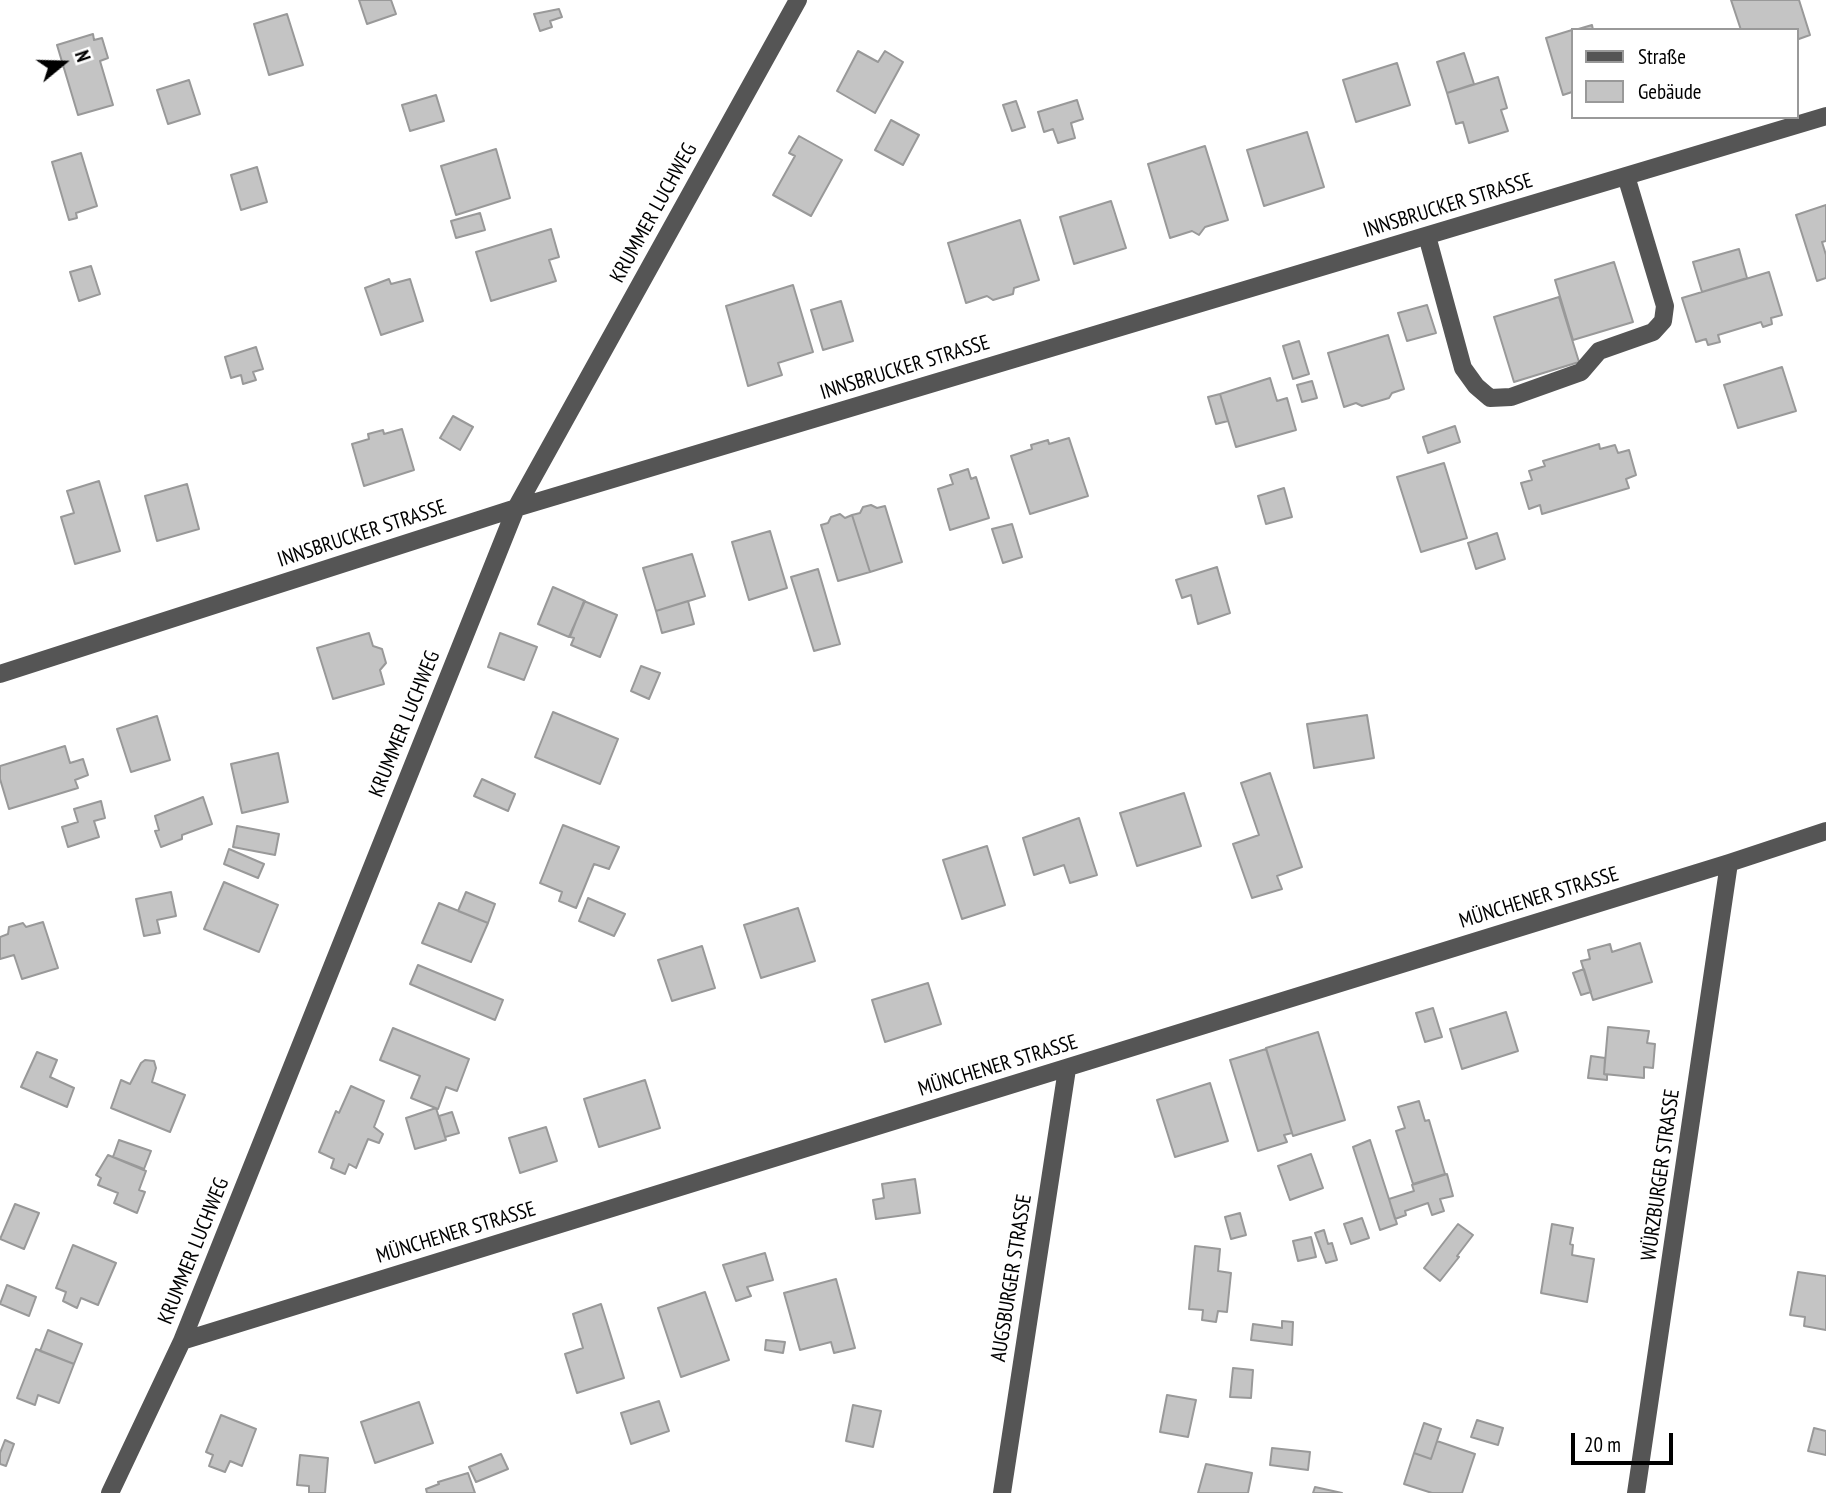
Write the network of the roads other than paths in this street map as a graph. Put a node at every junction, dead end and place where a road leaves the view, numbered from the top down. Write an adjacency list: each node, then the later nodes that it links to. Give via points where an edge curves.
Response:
1 (798, 0): 5 (street, KRUMMER LUCHWEG)
2 (1826, 116): 3 (street, INNSBRUCKER STRASSE)
3 (1626, 176): 4 (street, INNSBRUCKER STRASSE); 4 (street, via 1665,306 1663,321 1653,332 1599,351 1581,372 1511,397 1490,398 1463,368)
4 (1427, 236): 5 (street, INNSBRUCKER STRASSE)
5 (516, 508): 6 (street, INNSBRUCKER STRASSE); 10 (street, KRUMMER LUCHWEG)
6 (0, 674)
7 (1826, 831): 8 (street, MÜNCHENER STRASSE)
8 (1729, 863): 9 (street, MÜNCHENER STRASSE); 13 (street, WÜRZBURGER STRASSE)
9 (1067, 1069): 10 (street, MÜNCHENER STRASSE); 12 (street, AUGSBURGER STRASSE)
10 (182, 1341): 11 (street, KRUMMER LUCHWEG)
11 (110, 1493)
12 (1002, 1493)
13 (1636, 1493)

